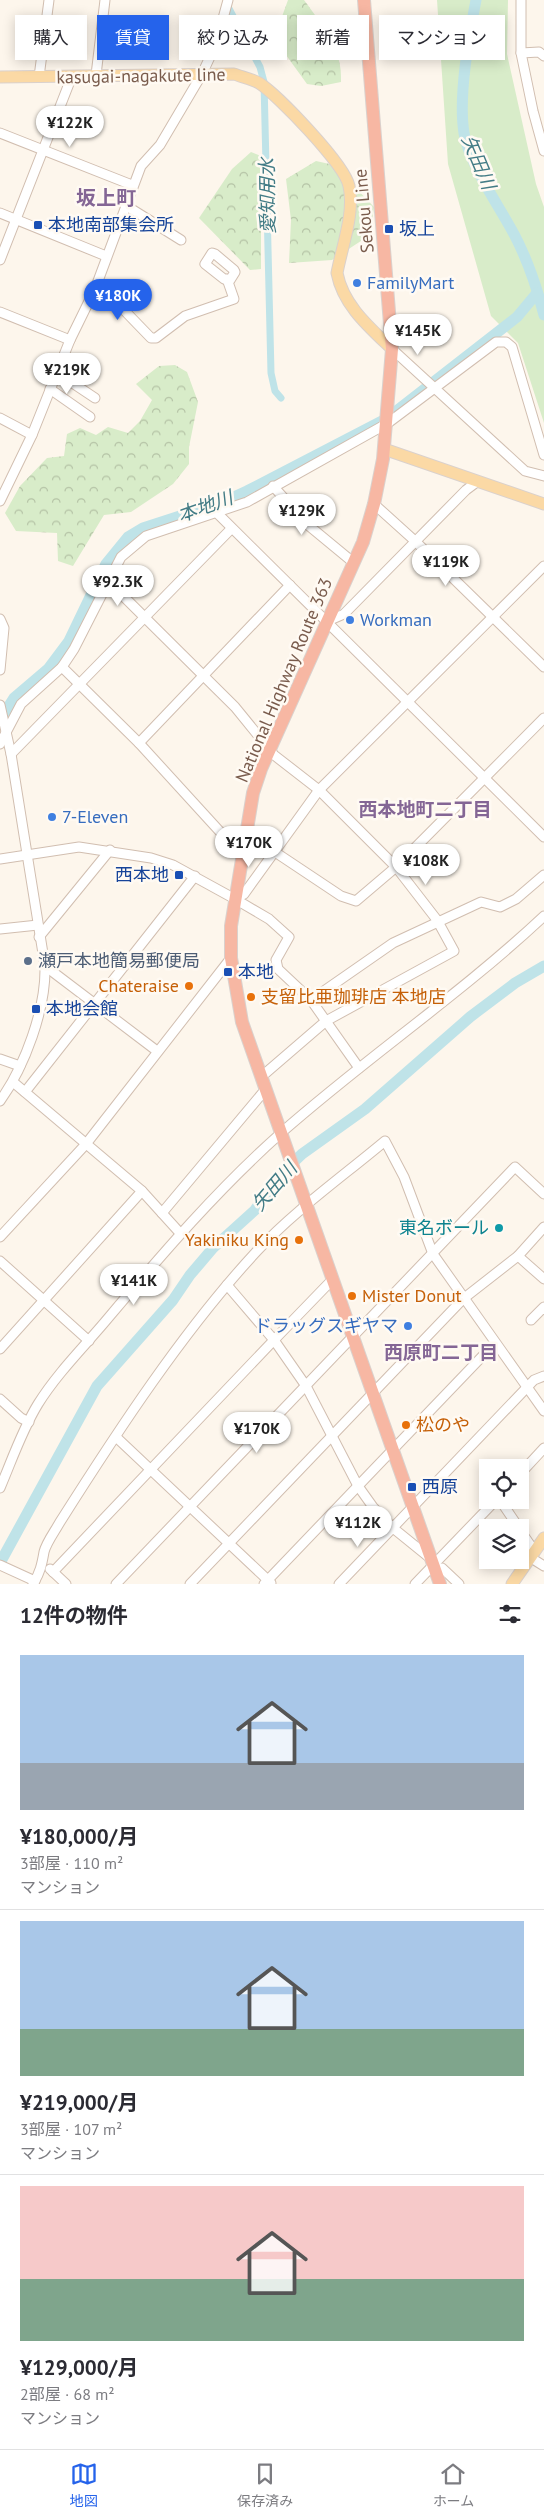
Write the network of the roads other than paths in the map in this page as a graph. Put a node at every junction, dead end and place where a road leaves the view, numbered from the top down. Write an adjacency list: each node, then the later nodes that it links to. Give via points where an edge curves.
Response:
1 (49, 0): 12 (street)
2 (104, 0): 10 (street)
3 (228, 0): 8 (street, via 223,22)
4 (364, 0): 27 (highway, Sekou Line)
5 (521, 0): 6 (street)
6 (521, 53): 7 (street, via 539,52); 15 (street)
7 (544, 56)
8 (202, 74): 10 (main road, kasugai-nagakute line); 16 (street, via 160,145 141,166); 27 (main road, kasugai-nagakute line, via 234,74 257,82 272,93 325,148 349,184 339,283 357,314)
9 (72, 76): 10 (main road, kasugai-nagakute line); 12 (main road, kasugai-nagakute line); 14 (street)
10 (96, 76)
11 (0, 77): 12 (main road, kasugai-nagakute line)
12 (40, 77)
13 (0, 133): 14 (street)
14 (43, 150): 16 (street); 19 (street)
15 (544, 151)
16 (132, 186): 17 (street)
17 (125, 204): 20 (street); 21 (street)
18 (0, 213): 19 (street)
19 (16, 219): 21 (street); 22 (street)
20 (181, 240)
21 (106, 256): 24 (street)
22 (0, 260)
23 (227, 279): 24 (street, via 234,299 185,316 156,338 151,338 121,307)
24 (94, 291): 26 (street)
25 (0, 312): 26 (street)
26 (70, 340): 28 (street)
27 (392, 348): 30 (street); 34 (highway, Sekou Line)
28 (58, 369): 29 (street); 31 (street, via 70,382)
29 (50, 389): 32 (street); 35 (street)
30 (436, 389): 34 (street); 37 (street, via 496,342 506,342 512,348); 38 (street, via 525,471)
31 (95, 398)
32 (90, 416)
33 (0, 418): 35 (street)
34 (388, 418): 36 (highway, Sekou Line); 40 (street)
35 (32, 435): 41 (street)
36 (384, 449): 39 (main road); 42 (highway, National Highway Route 363)
37 (544, 455)
38 (544, 476)
39 (478, 481): 43 (main road); 46 (street)
40 (272, 486): 44 (street, via 247,502); 47 (street, via 308,525)
41 (0, 501)
42 (374, 504): 46 (street); 47 (highway, National Highway Route 363)
43 (544, 504)
44 (216, 512): 45 (street); 49 (street, via 146,536 121,557)
45 (230, 529): 50 (street); 51 (street)
46 (416, 541): 52 (street); 54 (street, via 344,614)
47 (354, 562): 54 (highway, National Highway Route 363)
48 (544, 566): 52 (street)
49 (108, 581): 51 (street); 56 (street)
50 (290, 585): 54 (street); 59 (street)
51 (144, 616): 59 (street); 60 (street)
52 (493, 617): 57 (street); 61 (street)
53 (0, 619): 55 (street)
54 (328, 621): 61 (street); 67 (highway, National Highway Route 363)
55 (2, 632): 58 (street)
56 (62, 667): 60 (street); 64 (street, via 21,704)
57 (544, 667)
58 (0, 670)
59 (205, 677): 65 (street); 67 (street, via 235,707)
60 (78, 684): 65 (street); 68 (street)
61 (410, 702): 69 (street); 70 (street)
62 (0, 705): 64 (street)
63 (544, 718): 69 (street)
64 (6, 733): 66 (street); 68 (street)
65 (139, 743): 73 (street, via 233,846)
66 (0, 744)
67 (269, 750): 70 (street); 73 (highway, National Highway Route 363, via 253,792)
68 (11, 754): 75 (street)
69 (485, 779): 71 (street); 77 (street)
70 (319, 790): 74 (street); 77 (street)
71 (544, 837)
72 (110, 850): 75 (street, via 78,846); 79 (street, via 173,864); 85 (street)
73 (244, 851): 80 (highway, National Highway Route 363)
74 (276, 852): 77 (street, via 341,896 356,901); 80 (street, via 244,894)
75 (27, 854): 76 (street); 83 (street)
76 (0, 859)
77 (396, 867): 82 (street)
78 (544, 875): 82 (street, via 516,899 500,907 481,902)
79 (195, 876): 80 (street); 89 (street)
80 (235, 899): 86 (highway, National Highway Route 363); 88 (street, via 269,919 289,938 276,960 278,969)
81 (544, 916): 94 (street, via 452,997)
82 (438, 920): 88 (street, via 385,948); 90 (street, via 454,951)
83 (38, 925): 84 (street); 85 (street)
84 (0, 929)
85 (39, 937): 87 (street)
86 (231, 958): 91 (street); 95 (highway, National Highway Route 363, via 242,1022)
87 (45, 966): 89 (street); 93 (street, via 43,998)
88 (311, 1000): 90 (street)
89 (96, 1003): 91 (street); 98 (street)
90 (326, 1021): 94 (street); 95 (street)
91 (158, 1051): 101 (street)
92 (0, 1059): 93 (street)
93 (20, 1066): 96 (street)
94 (359, 1068): 100 (street)
95 (261, 1077): 97 (highway, National Highway Route 363)
96 (13, 1082): 98 (street); 99 (street)
97 (265, 1090): 100 (highway, National Highway Route 363); 105 (street)
98 (25, 1092): 101 (street)
99 (0, 1101)
100 (281, 1136): 104 (highway, National Highway Route 363); 107 (street)
101 (86, 1144): 102 (street); 108 (street)
102 (142, 1190): 105 (street); 116 (street)
103 (544, 1194): 109 (street, via 515,1166)
104 (306, 1205): 109 (street, via 385,1141 404,1177); 113 (highway, National Highway Route 363); 114 (street, via 257,1251)
105 (162, 1213): 107 (street)
106 (544, 1227): 110 (street)
107 (180, 1233): 121 (street)
108 (0, 1237)
109 (433, 1254): 115 (street); 119 (street)
110 (518, 1256): 112 (street); 115 (street)
111 (0, 1261): 116 (street)
112 (544, 1279)
113 (332, 1280): 119 (highway, National Highway Route 363); 120 (street)
114 (227, 1285): 120 (street); 132 (street, via 187,1335)
115 (463, 1298): 122 (street); 127 (street)
116 (44, 1300): 121 (street); 123 (street)
117 (544, 1307): 118 (street)
118 (531, 1320)
119 (352, 1336): 125 (street); 127 (highway, National Highway Route 363)
120 (274, 1340): 125 (street); 136 (street)
121 (89, 1341): 130 (street, via 56,1378)
122 (495, 1343): 126 (street); 134 (street)
123 (0, 1349)
124 (544, 1376): 126 (street)
125 (306, 1386): 131 (street); 139 (street)
126 (527, 1388): 129 (street); 140 (street)
127 (372, 1394): 131 (street); 134 (highway, National Highway Route 363)
128 (0, 1399): 130 (street)
129 (544, 1411)
130 (29, 1422): 138 (street)
131 (332, 1436): 137 (street); 145 (street)
132 (116, 1437): 136 (street); 147 (street, via 59,1524 44,1551)
133 (544, 1448): 135 (street)
134 (392, 1451): 137 (street); 140 (highway, National Highway Route 363)
135 (529, 1464)
136 (152, 1468): 139 (street); 150 (street)
137 (358, 1486): 142 (street, via 372,1507); 152 (street)
138 (0, 1488)
139 (190, 1506): 145 (street); 154 (street)
140 (413, 1507): 142 (street); 149 (highway, National Highway Route 363)
141 (487, 1509): 149 (street)
142 (393, 1528): 149 (street); 156 (street)
143 (544, 1538): 146 (main road)
144 (529, 1542): 146 (street)
145 (229, 1543): 152 (street); 155 (street)
146 (540, 1557): 160 (main road); 161 (main road)
147 (43, 1564): 150 (street); 151 (street)
148 (0, 1565): 151 (street)
149 (433, 1565): 157 (street); 158 (highway, National Highway Route 363); 159 (street, via 442,1568)
150 (53, 1572): 153 (street)
151 (32, 1581)
152 (268, 1583)
153 (66, 1584)
154 (116, 1584)
155 (190, 1584)
156 (339, 1584)
157 (416, 1584)
158 (440, 1584)
159 (459, 1584)
160 (512, 1584)
161 (521, 1584)

